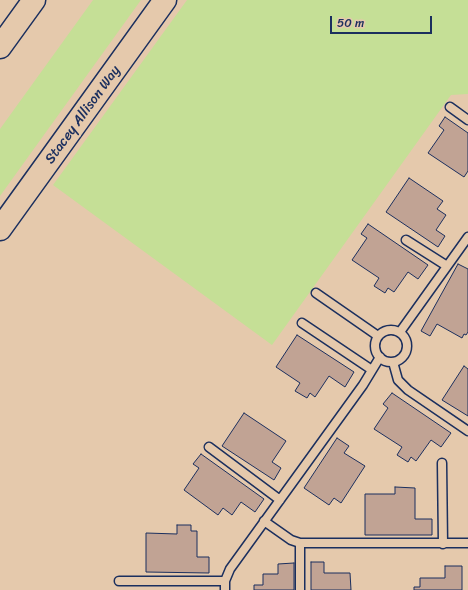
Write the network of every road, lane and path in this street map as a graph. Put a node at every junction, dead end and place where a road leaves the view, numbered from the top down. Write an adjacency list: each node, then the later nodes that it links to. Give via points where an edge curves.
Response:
1 (34, 0): 3 (main road)
2 (165, 0): 6 (main road, Stacey Allison Way)
3 (0, 47)
4 (450, 107): 5 (lane)
5 (468, 120)
6 (0, 229)
7 (467, 239): 9 (lane)
8 (406, 240): 9 (lane)
9 (447, 266): 12 (lane)
10 (316, 293): 13 (lane)
11 (302, 323): 16 (lane)
12 (400, 332): 13 (lane, via 384,331); 15 (lane, via 407,343 406,349 402,358)
13 (378, 336): 14 (lane, via 375,351)
14 (380, 358): 15 (lane); 16 (lane)
15 (392, 362): 17 (lane, via 398,380 408,390)
16 (372, 370): 20 (lane)
17 (468, 431)
18 (209, 447): 20 (lane)
19 (442, 463): 24 (lane)
20 (280, 500): 21 (lane)
21 (264, 522): 22 (lane); 26 (lane, via 230,569)
22 (300, 543): 24 (lane); 28 (lane)
23 (468, 543): 24 (lane)
24 (443, 544)
25 (119, 581): 26 (lane)
26 (225, 581): 27 (lane)
27 (225, 590)
28 (300, 590)

